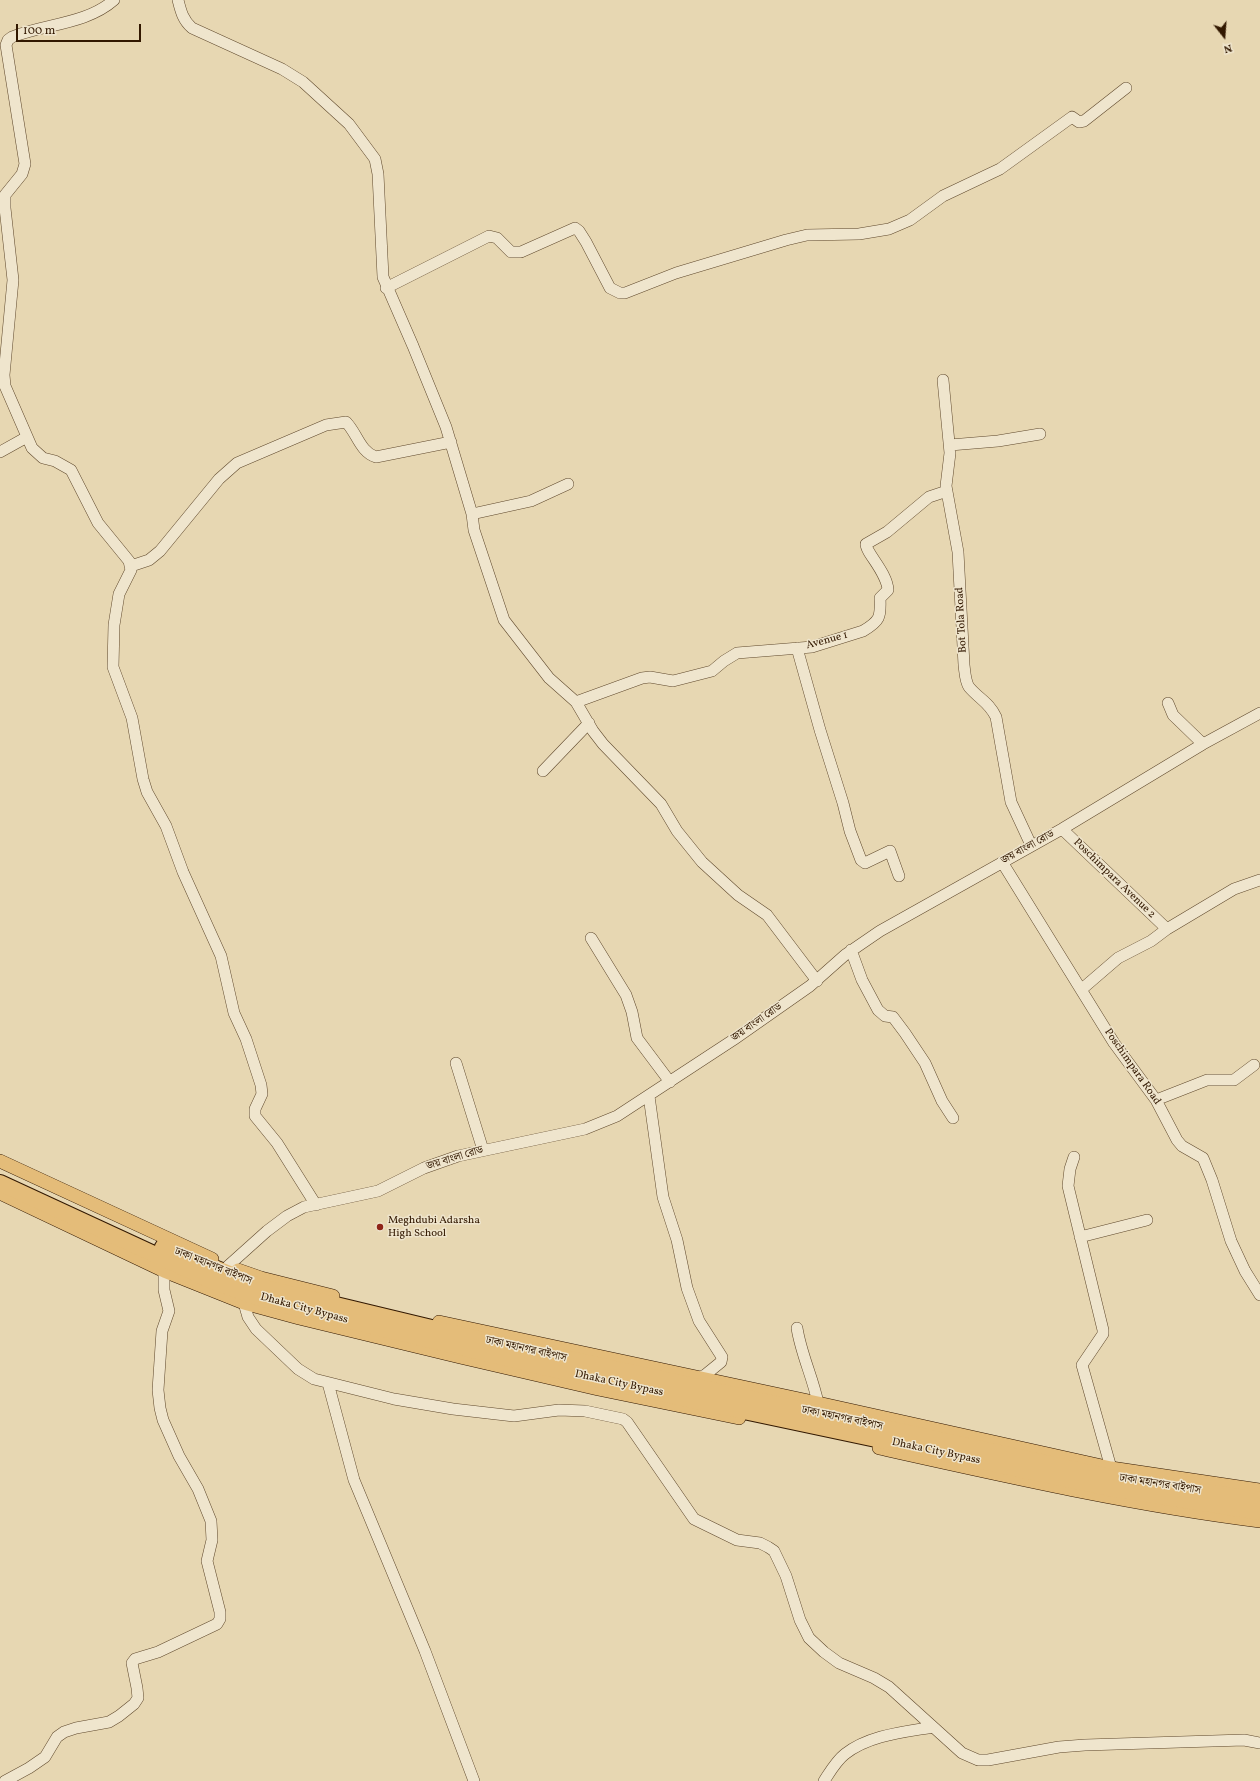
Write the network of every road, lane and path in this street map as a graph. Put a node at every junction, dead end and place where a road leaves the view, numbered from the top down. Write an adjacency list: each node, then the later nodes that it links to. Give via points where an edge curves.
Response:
1 (114, 0): 3 (street, via 107,6 82,17)
2 (178, 0): 5 (street, via 181,14 192,28 282,69 303,82 349,124 375,159 383,277)
3 (4, 40): 8 (street, via 25,164 22,174 5,195 13,280 4,375 5,386)
4 (1126, 88): 5 (street, via 1084,121 1079,122 1072,117 1000,169 943,196 910,220 889,229 859,234 807,235 676,273 620,293 610,288 586,242 575,228 521,252 511,252 497,238 488,236)
5 (386, 288): 9 (street, via 413,346)
6 (943, 380): 10 (street, Bot Tola Road)
7 (1040, 434): 10 (street)
8 (27, 437): 11 (street); 15 (street, via 32,448 43,458 71,470 98,523 128,558)
9 (450, 442): 14 (street); 15 (street, via 376,457 368,455 346,422 326,425 237,463 219,479 160,551 149,560)
10 (950, 445): 13 (street, Bot Tola Road)
11 (0, 452)
12 (568, 484): 14 (street, via 531,501)
13 (947, 491): 16 (street, Avenue 1, via 925,500 887,532 866,544 888,587 887,592 880,598 880,614 876,622 863,631 842,638 812,647); 24 (street, Bot Tola Road, via 958,552 967,681 969,686 990,705 996,717 1011,802)
14 (472, 514): 17 (street, via 474,530 504,620 549,678)
15 (131, 566): 45 (street, via 119,594 116,609 112,644 113,667 132,718 143,779 150,798 166,826 183,872 221,956 234,1013 246,1039 261,1085 260,1099 254,1109 255,1116 277,1143)
16 (797, 648): 17 (street, Avenue 1, via 737,653 707,673 673,681 654,677 642,678); 26 (street, via 850,831 861,860 865,863 890,851)
17 (576, 702): 20 (street)
18 (1168, 703): 21 (street, via 1173,715)
19 (1260, 713): 21 (street, জয় বাংলা রোড)
20 (589, 723): 22 (street); 31 (street, via 603,744 656,798 677,831 702,862 738,895 767,915)
21 (1203, 744): 23 (street, জয় বাংলা রোড)
22 (543, 770)
23 (1062, 829): 24 (street, জয় বাংলা রোড); 28 (street, Poschimpara Avenue 2)
24 (1031, 845): 25 (street, জয় বাংলা রোড)
25 (1002, 862): 30 (street, জয় বাংলা রোড); 32 (street, Poschimpara Road)
26 (899, 876)
27 (1260, 880): 28 (street, via 1234,889)
28 (1167, 929): 32 (street, via 1151,941 1112,962)
29 (590, 938): 35 (street, via 626,995 632,1012 635,1036)
30 (851, 950): 31 (street, জয় বাংলা রোড); 38 (street, via 862,980 878,1010 885,1016 893,1017 905,1033 925,1063 942,1102)
31 (817, 981): 35 (street, জয় বাংলা রোড)
32 (1082, 989): 37 (street, Poschimpara Road, via 1114,1043)
33 (456, 1063): 39 (street)
34 (1254, 1065): 37 (street, via 1234,1080 1207,1080)
35 (670, 1082): 36 (street, জয় বাংলা রোড)
36 (649, 1096): 39 (street, জয় বাংলা রোড, via 627,1111 594,1126); 53 (street, via 663,1197 677,1240 687,1288 699,1321 722,1357 721,1362)
37 (1156, 1100): 50 (street, Poschimpara Road, via 1177,1140 1182,1146 1203,1158 1231,1241 1245,1271)
38 (953, 1118)
39 (483, 1150): 45 (street, জয় বাংলা রোড, via 438,1163 378,1190)
40 (1074, 1157): 47 (street, via 1068,1186)
41 (0, 1161): 48 (main road)
42 (0, 1171): 58 (highway, ঢাকা মহানগর বাইপাস, via 158,1245 261,1287 593,1365 1102,1475)
43 (0, 1183): 59 (highway, Dhaka City Bypass, via 212,1281 256,1297 602,1381 1109,1488)
44 (0, 1193): 49 (main road)
45 (316, 1205): 48 (street, জয় বাংলা রোড, via 304,1207 287,1216)
46 (1147, 1220): 47 (street)
47 (1080, 1237): 56 (street, via 1103,1330 1103,1334 1082,1365)
48 (228, 1266): 53 (main road, via 261,1278 379,1308)
49 (164, 1271): 51 (main road); 63 (street, via 164,1290 169,1311 162,1331 158,1390 160,1408 179,1456 198,1490 211,1521 212,1540 207,1561 220,1619 216,1624 158,1652 135,1659 132,1663 138,1698 134,1704 109,1722 64,1732 57,1737 45,1757)
50 (1260, 1294)
51 (244, 1303): 54 (street, via 251,1323 298,1370 314,1380); 60 (main road, via 351,1331 583,1385 819,1434 989,1473 1108,1497)
52 (797, 1328): 55 (street)
53 (699, 1378): 55 (main road)
54 (328, 1383): 61 (street, via 402,1401 453,1409 514,1416 559,1410 585,1411 623,1419 694,1519 737,1540 760,1543 774,1551 809,1638 839,1663 889,1687); 64 (street, via 354,1480 425,1651)
55 (818, 1403): 56 (main road)
56 (1111, 1468): 57 (main road)
57 (1260, 1490)
58 (1260, 1500)
59 (1260, 1512)
60 (1260, 1521)
61 (933, 1727): 62 (street, via 962,1753 978,1760 1085,1745 1244,1740); 65 (street, via 896,1733 864,1744 845,1754)
62 (1260, 1742)
63 (5, 1781)
64 (474, 1781)
65 (824, 1781)

